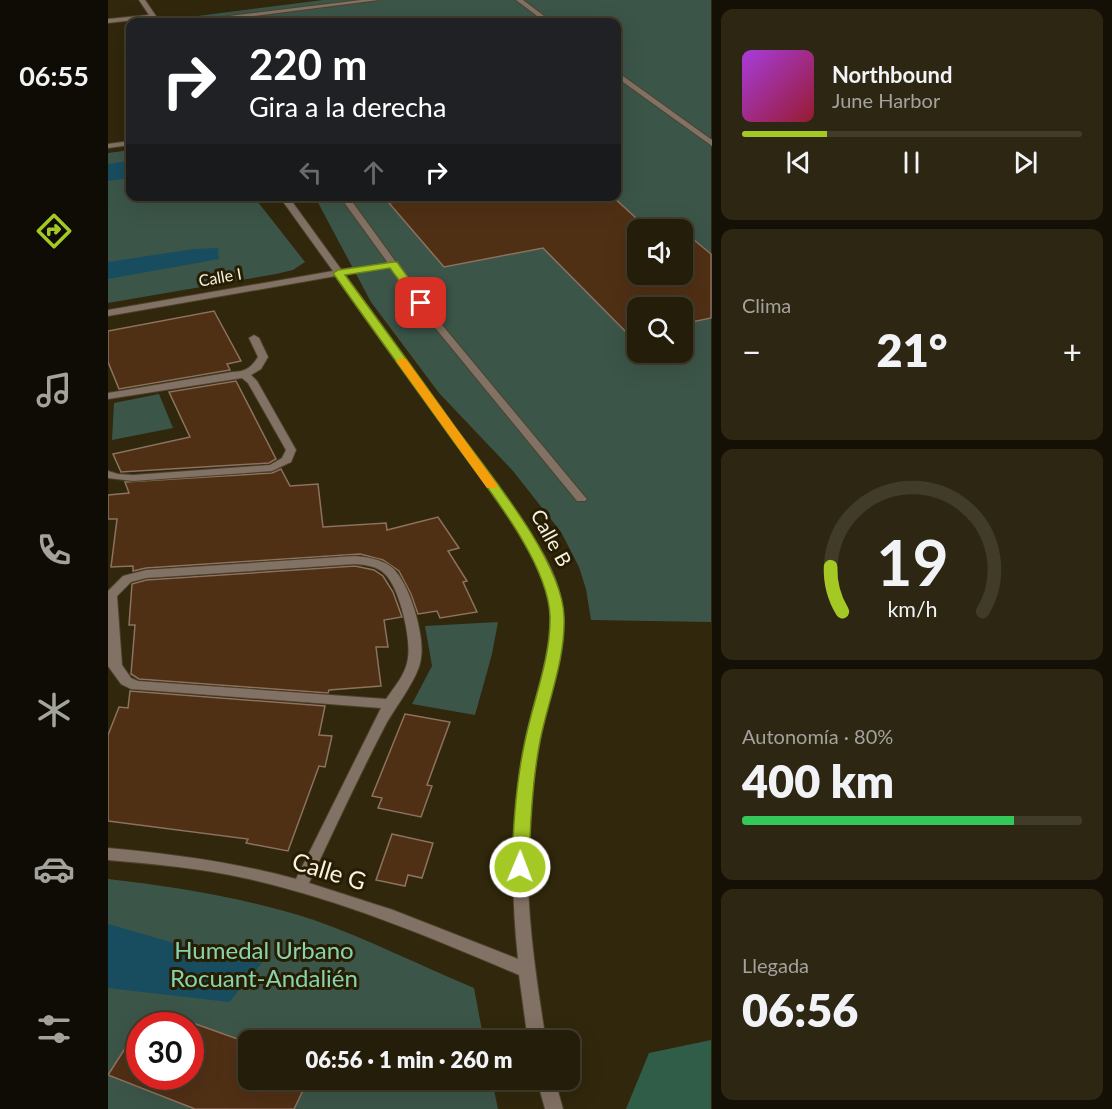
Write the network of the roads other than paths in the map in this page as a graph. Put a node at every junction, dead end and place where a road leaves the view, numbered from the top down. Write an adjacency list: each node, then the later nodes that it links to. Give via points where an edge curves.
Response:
1 (142, 0): 4 (street)
2 (376, 0): 6 (street)
3 (519, 0): 7 (street)
4 (153, 16): 5 (street)
5 (135, 18)
6 (229, 18)
7 (544, 18)
8 (126, 19): 9 (street)
9 (108, 21)
10 (621, 77): 12 (street)
11 (126, 143): 13 (street)
12 (711, 144)
13 (108, 146)
14 (287, 201): 17 (street, Calle B)
15 (347, 201): 16 (street)
16 (393, 265): 17 (street, Calle I); 23 (street)
17 (338, 273): 18 (street, Calle I); 27 (street, Calle B, via 514,517 554,592 556,638 532,743 521,832)
18 (108, 313)
19 (254, 338): 20 (street, via 262,357 257,367)
20 (244, 375): 21 (street); 22 (street, via 252,381 290,446 287,460 272,468 250,470 125,478)
21 (108, 396)
22 (108, 474)
23 (581, 499)
24 (390, 704): 24 (street, via 410,673 416,650 396,581 388,570 373,562 146,574 127,579 111,595 115,666 126,681 136,686); 26 (street)
25 (108, 854): 26 (street, Calle G, via 210,867)
26 (300, 886): 27 (street, Calle G)
27 (526, 970): 28 (street, Calle B)
28 (535, 1030)
29 (549, 1090): 30 (street)
30 (554, 1109)

